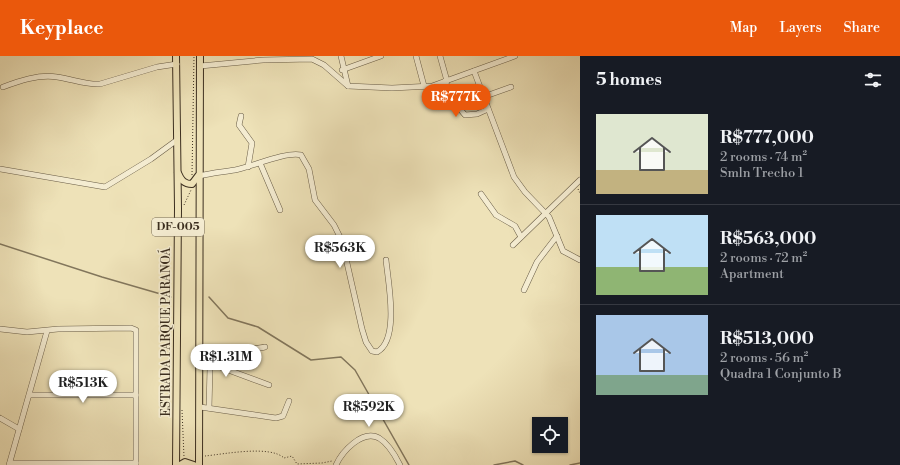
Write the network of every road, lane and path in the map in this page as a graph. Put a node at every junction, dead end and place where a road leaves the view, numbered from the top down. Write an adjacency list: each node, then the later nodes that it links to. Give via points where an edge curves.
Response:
1 (176, 56): 9 (main road, ESTRADA PARQUE PARANOÁ / DF-005)
2 (194, 56): 28 (path)
3 (200, 56): 10 (main road, DF-005)
4 (340, 56): 11 (street)
5 (381, 56): 11 (street)
6 (416, 56): 15 (street)
7 (440, 56): 13 (street)
8 (514, 56): 12 (street)
9 (176, 64): 17 (street, via 100,84 56,77 34,78); 21 (main road, ESTRADA PARQUE PARANOÁ / DF-005)
10 (200, 66): 14 (street, via 263,60 312,59 324,64); 26 (main road, DF-005)
11 (342, 70): 14 (street)
12 (474, 71): 13 (street); 18 (street)
13 (446, 81): 15 (street); 19 (street, via 454,102 465,115 477,114)
14 (348, 86): 15 (street)
15 (424, 86)
16 (511, 86): 18 (street)
17 (2, 87)
18 (483, 97): 19 (street)
19 (488, 109): 32 (street, via 514,177)
20 (241, 116): 23 (street, via 240,125 252,143)
21 (177, 140): 24 (street, via 105,188); 25 (main road, ESTRADA PARQUE PARANOÁ / DF-005)
22 (260, 163): 23 (street); 31 (street); 36 (street, via 286,154 297,154 304,158 316,200 342,241 364,336 369,349 377,352 383,347 391,323)
23 (248, 166): 26 (street)
24 (0, 169)
25 (177, 172): 28 (main road, via 183,181); 55 (main road, ESTRADA PARQUE PARANOÁ / DF-005)
26 (199, 176): 28 (main road); 47 (main road, DF-005)
27 (580, 180): 32 (street)
28 (192, 184): 30 (path)
29 (480, 194): 34 (street, via 496,215 515,226)
30 (184, 207)
31 (280, 210)
32 (546, 213): 33 (street); 34 (street)
33 (558, 236): 37 (street, via 566,254); 38 (street, via 537,262)
34 (521, 237): 35 (street)
35 (513, 245)
36 (386, 260)
37 (580, 260)
38 (524, 290)
39 (0, 329): 40 (street, via 27,332)
40 (47, 330): 44 (street); 45 (street, via 136,330)
41 (265, 347): 42 (street, via 251,350 221,350 214,355)
42 (210, 368): 43 (street, via 220,367); 48 (street)
43 (269, 385)
44 (30, 395): 45 (street); 50 (street)
45 (136, 395): 54 (street)
46 (290, 401): 48 (street, via 283,416 276,418)
47 (200, 407): 48 (street); 51 (main road, DF-005)
48 (209, 408)
49 (0, 418): 50 (street)
50 (19, 429): 53 (street)
51 (199, 456): 52 (path, via 254,451 278,453 284,458 292,456 297,464 322,464); 58 (main road, DF-005)
52 (339, 459): 59 (street); 60 (street, via 352,444 361,439 376,437 389,447)
53 (10, 464): 54 (street)
54 (136, 464)
55 (176, 465)
56 (180, 465): 57 (main road, via 185,462)
57 (194, 465)
58 (199, 465)
59 (336, 465)
60 (400, 465)

